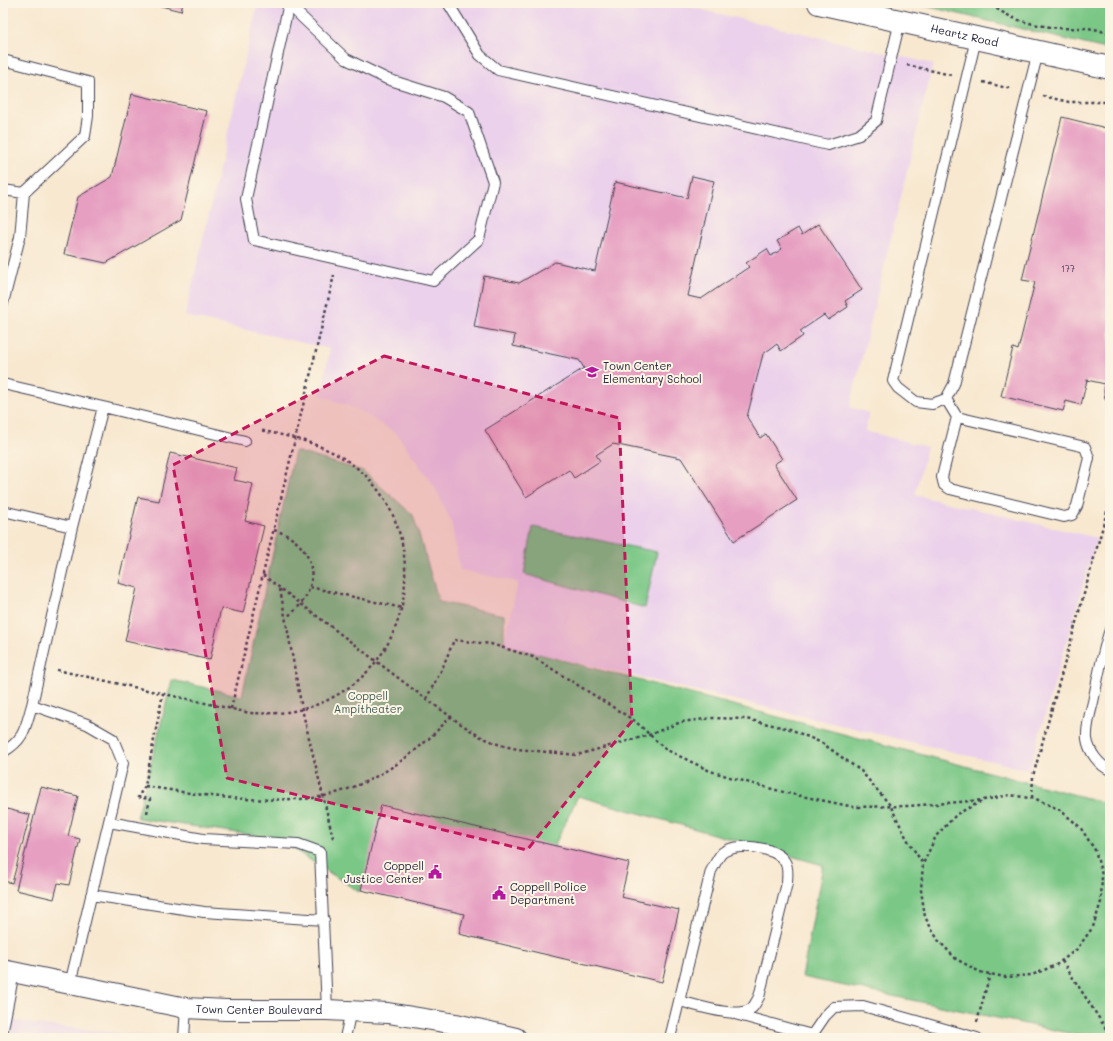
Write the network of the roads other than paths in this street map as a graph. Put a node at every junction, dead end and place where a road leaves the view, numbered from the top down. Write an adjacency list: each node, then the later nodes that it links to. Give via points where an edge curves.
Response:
1 (448, 3): 4 (lane, via 480,55 498,70 828,145 858,136 876,121)
2 (819, 3): 4 (street, Heartz Road)
3 (289, 4): 3 (lane, via 246,199 254,240 433,281 479,239 493,182 469,112 444,97 387,80 346,59)
4 (900, 21): 5 (street, Heartz Road)
5 (976, 38): 6 (street, Heartz Road); 13 (lane, via 893,381 916,402 932,404)
6 (1038, 52): 8 (street, Heartz Road); 13 (lane, via 954,384)
7 (3, 60): 10 (lane, via 88,82 85,136)
8 (1110, 68)
9 (3, 190): 10 (lane)
10 (24, 193): 11 (lane, via 20,236)
11 (3, 303)
12 (3, 384): 14 (lane)
13 (946, 399): 15 (lane)
14 (103, 407): 16 (lane); 18 (lane)
15 (957, 417): 15 (lane, via 1086,448 1089,458 1077,506 1072,515 1064,516 944,486 942,477)
16 (242, 441)
17 (3, 511): 18 (lane)
18 (72, 527): 20 (lane)
19 (1110, 630): 22 (lane, via 1104,647 1087,739 1093,755 1104,768)
20 (32, 705): 21 (lane, via 23,735); 23 (lane, via 87,724 113,739 123,763)
21 (3, 752)
22 (1110, 770)
23 (109, 822): 24 (lane); 25 (lane, via 204,839 298,844 320,852)
24 (91, 895): 25 (lane, via 204,912); 27 (lane)
25 (324, 920): 30 (lane)
26 (8, 971): 27 (street, Town Center Boulevard); 33 (lane)
27 (70, 984): 29 (street, Town Center Boulevard)
28 (679, 1001): 32 (lane); 32 (lane, via 711,871 722,853 741,846 758,848 776,854 785,861 788,871 787,883 760,997 753,1008 743,1013); 37 (lane)
29 (186, 1008): 30 (street, Town Center Boulevard); 34 (lane)
30 (327, 1010): 31 (street, Town Center Boulevard)
31 (351, 1010): 35 (lane); 36 (street, Town Center Boulevard, via 456,1024)
32 (731, 1013): 38 (lane, via 812,1035 824,1016 834,1007 862,1006)
33 (3, 1029)
34 (184, 1038)
35 (345, 1038)
36 (516, 1038)
37 (670, 1038)
38 (975, 1038)

